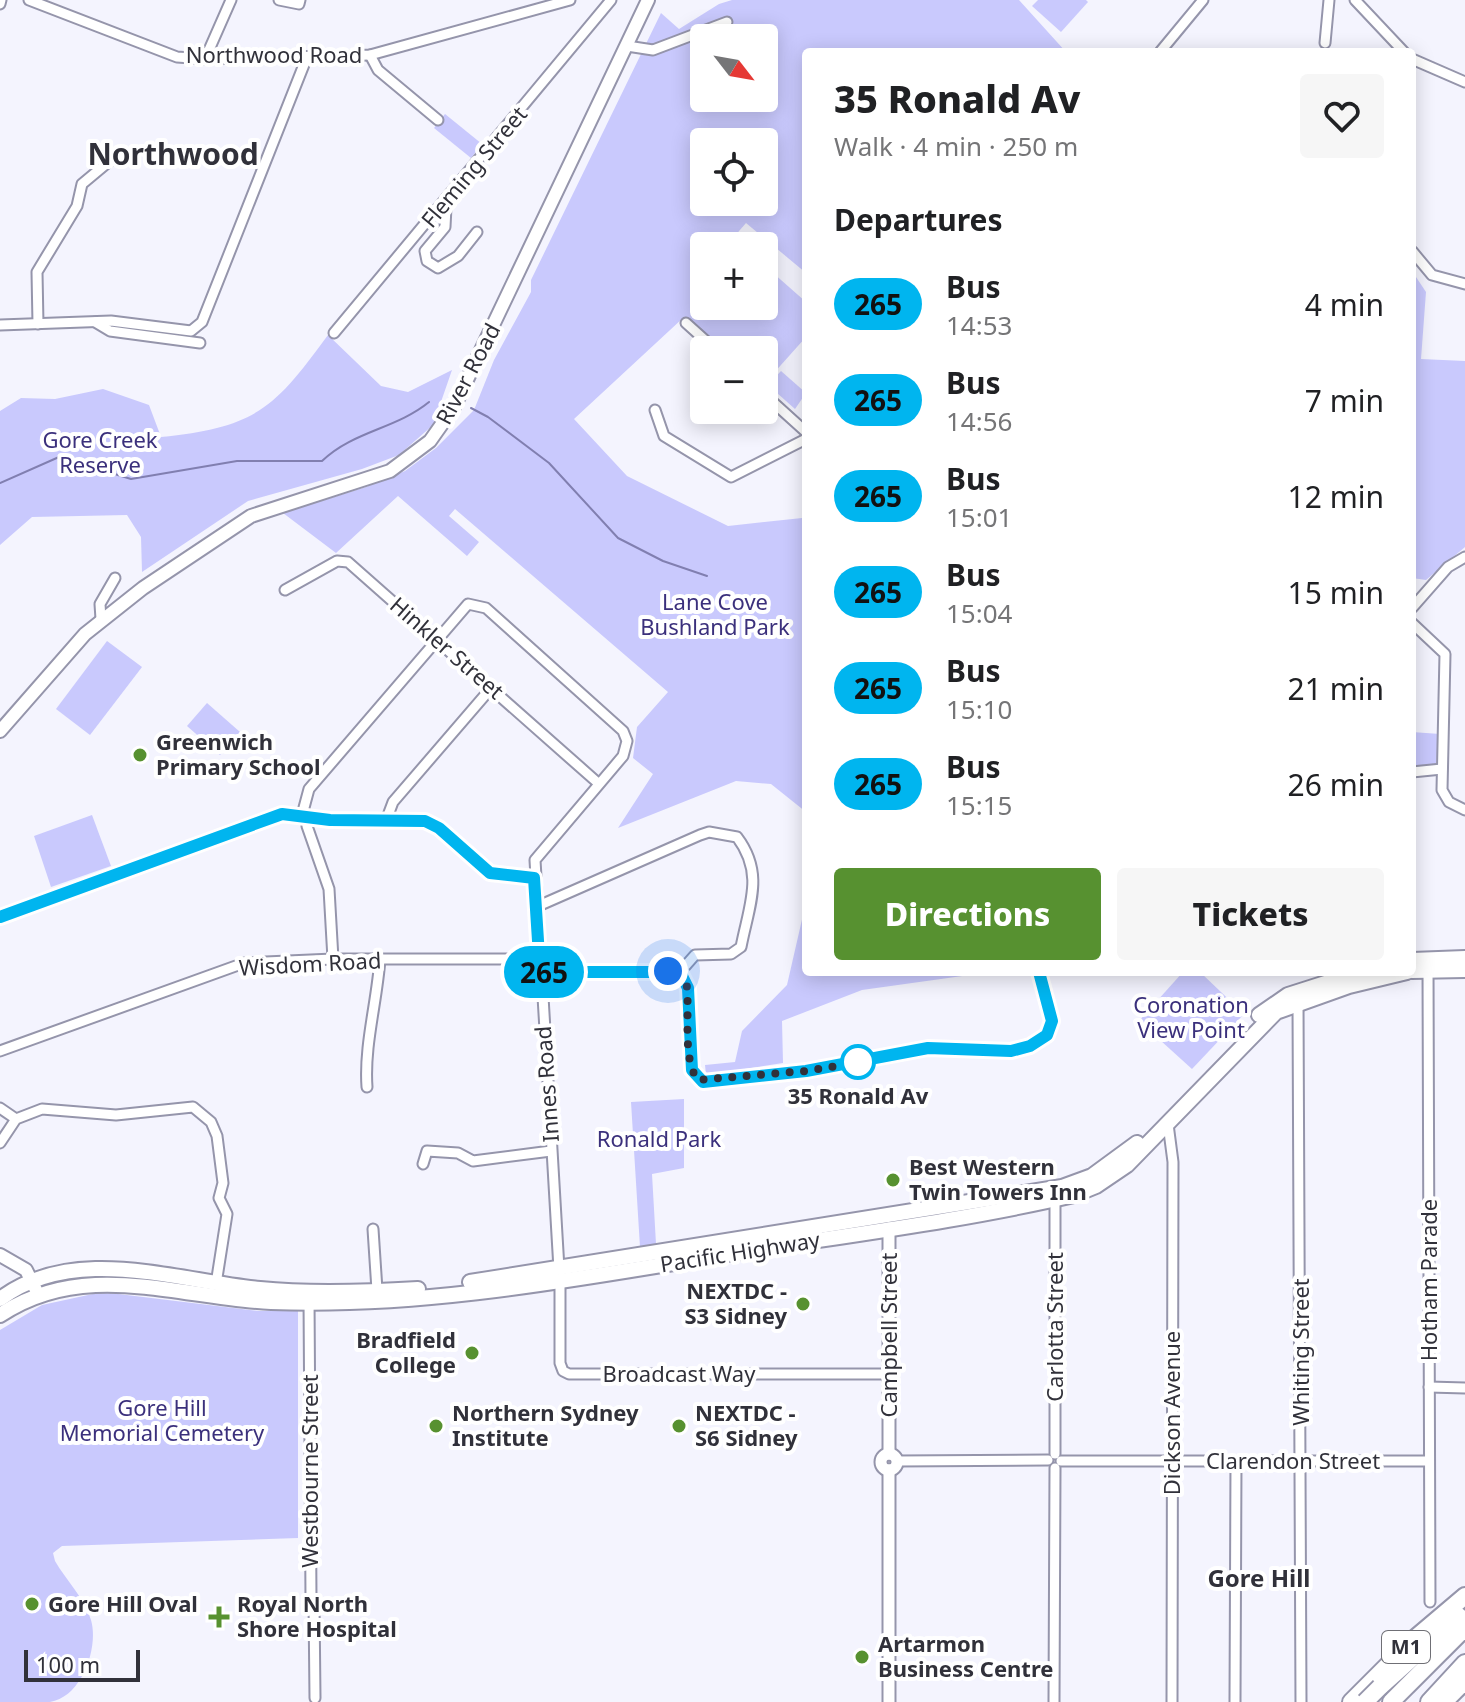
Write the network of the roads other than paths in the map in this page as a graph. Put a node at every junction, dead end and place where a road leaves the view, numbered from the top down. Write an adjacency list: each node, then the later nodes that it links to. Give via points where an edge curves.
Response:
1 (29, 0): 18 (street, Northwood Road, via 177,57)
2 (231, 0): 18 (street)
3 (279, 0): 4 (street)
4 (300, 0)
5 (568, 0): 16 (street, Northwood Road)
6 (611, 0): 23 (street, Fleming Street)
7 (648, 0): 13 (main road, River Road)
8 (1203, 0): 14 (street)
9 (1329, 0): 12 (street)
10 (1355, 0): 15 (street)
11 (727, 22): 13 (street, via 653,50)
12 (1325, 43)
13 (627, 46): 42 (main road, River Road, via 460,395 430,441 377,477 265,509 233,525)
14 (1163, 48)
15 (1400, 48)
16 (370, 55): 17 (street, Northwood Road); 21 (street, via 378,70)
17 (307, 57): 18 (street, Northwood Road); 27 (street, via 202,322 191,331)
18 (205, 59)
19 (1416, 63): 20 (street)
20 (1465, 82)
21 (438, 120)
22 (118, 154): 29 (street, via 82,184 77,206 37,272)
23 (443, 204): 24 (street, via 445,227 425,251 427,261 438,268 458,256); 31 (street, Fleming Street)
24 (477, 232)
25 (1416, 256): 26 (street, via 1432,275)
26 (1465, 284)
27 (94, 322): 29 (street); 33 (street, via 110,331)
28 (686, 323): 32 (street)
29 (38, 324): 30 (street)
30 (0, 325)
31 (334, 333)
32 (700, 336)
33 (200, 343)
34 (778, 407): 36 (street)
35 (655, 410): 37 (street, via 664,436 731,477)
36 (802, 428)
37 (802, 441)
38 (1465, 557): 41 (street, via 1441,574)
39 (115, 578): 42 (street, via 100,604)
40 (285, 590): 44 (street, Hinkler Street, via 345,560)
41 (1416, 603)
42 (101, 619): 46 (main road, River Road)
43 (1416, 627): 47 (street, via 1445,654)
44 (436, 639): 45 (street, Hinkler Street); 49 (street, Innes Road, via 463,607 480,604 617,723 627,741 623,756); 51 (street, via 309,789)
45 (492, 687): 49 (street, Hinkler Street); 52 (street, via 393,802)
46 (0, 731)
47 (1442, 769): 48 (street); 50 (street, via 1444,795)
48 (1416, 772)
49 (598, 783): 53 (street, Innes Road, via 538,852)
50 (1465, 810)
51 (305, 816): 52 (street); 55 (street, via 282,814); 57 (street, via 329,889)
52 (387, 818): 53 (street, via 432,823 490,873)
53 (534, 878): 54 (street, Innes Road)
54 (536, 907): 59 (street, Innes Road); 65 (street, via 700,835 737,837 751,857 753,873 741,947 731,954 695,955)
55 (0, 917)
56 (1465, 958): 61 (main road, Pacific Highway)
57 (333, 959): 58 (street, Wisdom Road); 70 (street, Wisdom Road, via 244,963)
58 (380, 959): 59 (street, Wisdom Road); 71 (street, via 376,1015 366,1055)
59 (539, 959): 64 (street, Innes Road)
60 (1416, 961): 61 (main road, Pacific Highway)
61 (1428, 963): 62 (main road, Pacific Highway); 63 (main road, Pacific Highway); 90 (street, Hotham Parade)
62 (1416, 968)
63 (1465, 970)
64 (540, 972): 65 (street); 76 (street, Innes Road)
65 (680, 972): 66 (street, via 688,988 692,1070 703,1082 806,1071 928,1048 1024,1048 1047,1035 1052,1021)
66 (1040, 976)
67 (1349, 976): 79 (main road, Pacific Highway, via 1274,1002 1132,1148 1092,1176)
68 (1380, 976): 69 (main road, Pacific Highway)
69 (1298, 1003): 74 (main road, Pacific Highway, via 1272,1016); 97 (street, Whiting Street)
70 (0, 1051)
71 (367, 1087)
72 (0, 1108): 73 (street)
73 (16, 1119): 75 (street); 83 (street, via 42,1109 116,1115 193,1107 201,1112 217,1136 223,1183 219,1198 227,1214)
74 (1168, 1124): 78 (main road, Pacific Highway, via 1112,1176); 92 (street, Dickson Avenue, via 1173,1162)
75 (0, 1143)
76 (551, 1151): 77 (street, via 473,1161 458,1153 427,1151); 82 (street, Innes Road)
77 (423, 1164)
78 (1055, 1200): 79 (main road, Pacific Highway); 93 (street, Carlotta Street)
79 (889, 1222): 82 (main road, Pacific Highway); 89 (street, Campbell Street)
80 (373, 1229): 85 (street)
81 (0, 1255): 84 (main road, via 26,1270)
82 (560, 1275): 85 (main road, Pacific Highway); 86 (main road, Pacific Highway, via 417,1299); 89 (street, Broadcast Way, via 560,1363 569,1374)
83 (216, 1284): 84 (main road, Pacific Highway, via 99,1268 69,1270); 86 (main road, Pacific Highway)
84 (35, 1287): 86 (main road, Pacific Highway, via 99,1282 261,1301); 87 (main road, Pacific Highway); 88 (main road, Pacific Highway)
85 (377, 1290): 86 (main road, Pacific Highway)
86 (309, 1296): 105 (street, Westbourne Street)
87 (0, 1299)
88 (0, 1315)
89 (888, 1374): 95 (street, Campbell Street)
90 (1429, 1387): 91 (street); 94 (street, Hotham Parade)
91 (1465, 1388)
92 (1172, 1459): 93 (street, Clarendon Street); 96 (street, Clarendon Street); 108 (street, Dickson Avenue)
93 (1055, 1461): 95 (street, Clarendon Street); 107 (street, Carlotta Street)
94 (1428, 1461): 97 (street, Clarendon Street); 99 (street, Hotham Parade)
95 (892, 1462): 106 (street, Campbell Street)
96 (1236, 1462): 97 (street, Clarendon Street); 109 (street)
97 (1301, 1462): 110 (street, Whiting Street)
98 (1465, 1596): 111 (highway, M1)
99 (1430, 1602)
100 (1465, 1611): 112 (highway, bridge)
101 (1465, 1628): 113 (highway)
102 (1465, 1640): 114 (highway)
103 (1465, 1663): 104 (highway)
104 (1456, 1681): 115 (highway); 116 (highway)
105 (315, 1698)
106 (889, 1702)
107 (1054, 1702)
108 (1172, 1702)
109 (1235, 1702)
110 (1301, 1702)
111 (1351, 1702)
112 (1365, 1702)
113 (1391, 1702)
114 (1403, 1702)
115 (1429, 1702)
116 (1444, 1702)

